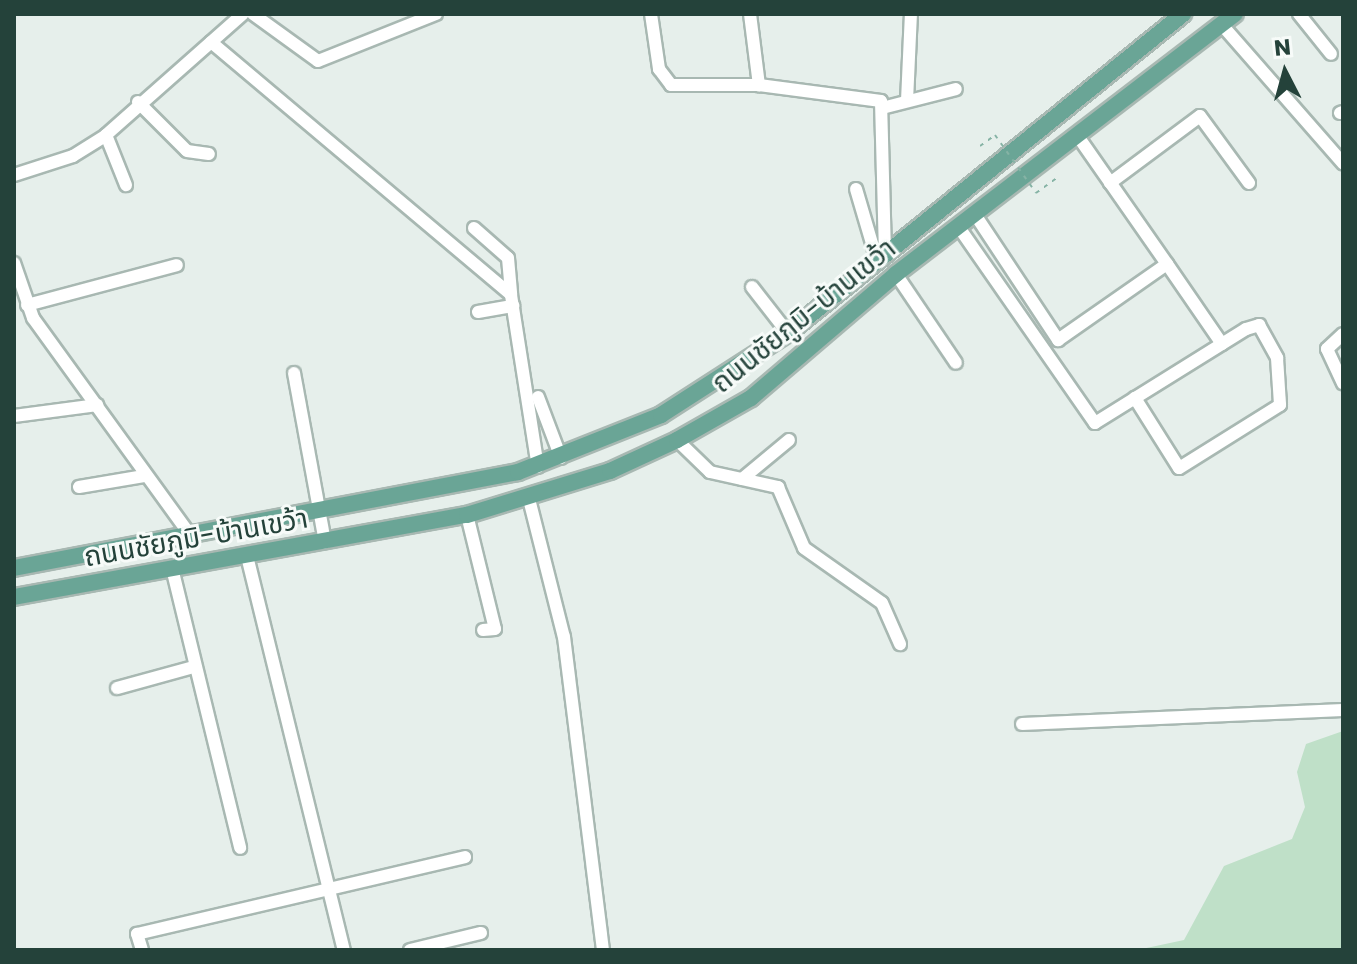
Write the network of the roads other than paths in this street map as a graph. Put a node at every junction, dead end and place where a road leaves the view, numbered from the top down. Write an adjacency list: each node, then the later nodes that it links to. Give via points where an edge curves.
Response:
1 (243, 14): 10 (street)
2 (253, 14): 3 (street, via 318,61)
3 (436, 14)
4 (651, 14): 12 (street, via 666,83)
5 (750, 14): 12 (street)
6 (911, 14): 14 (street)
7 (1299, 14): 11 (street)
8 (1176, 16): 29 (main road, ถนนชัยภูมิ-บ้านเขว้า)
9 (1228, 19): 18 (main road, ถนนชัยภูมิ-บ้านเขว้า); 20 (street)
10 (211, 42): 15 (street); 36 (street)
11 (1331, 54)
12 (759, 85): 16 (street, via 870,96)
13 (956, 89): 14 (street)
14 (907, 101): 16 (street)
15 (138, 102): 17 (street); 19 (street, via 187,151)
16 (886, 107): 29 (street)
17 (106, 135): 21 (street, via 73,156); 24 (street)
18 (1077, 135): 22 (street); 26 (main road, ถนนชัยภูมิ-บ้านเขว้า)
19 (209, 154)
20 (1343, 163)
21 (14, 175)
22 (1110, 183): 23 (street, via 1200,116); 31 (street)
23 (1249, 183)
24 (126, 185)
25 (856, 189): 29 (street)
26 (976, 216): 27 (main road, ถนนชัยภูมิ-บ้านเขว้า); 31 (street, via 1058,340)
27 (958, 226): 33 (main road, ถนนชัยภูมิ-บ้านเขว้า); 46 (street, via 1095,423)
28 (474, 228): 36 (street, via 508,258)
29 (880, 254): 39 (main road, ถนนชัยภูมิ-บ้านเขว้า)
30 (14, 263): 35 (street)
31 (1167, 264): 41 (street)
32 (177, 265): 37 (street)
33 (896, 274): 42 (street); 49 (main road, ถนนชัยภูมิ-บ้านเขว้า, via 751,398)
34 (752, 287): 39 (street)
35 (17, 291): 37 (street)
36 (512, 301): 38 (street); 52 (street)
37 (27, 305): 47 (street)
38 (478, 312)
39 (788, 333): 51 (main road, ถนนชัยภูมิ-บ้านเขว้า, via 661,415)
40 (1343, 334): 44 (street, via 1327,349)
41 (1222, 344): 46 (street); 46 (street, via 1259,325 1267,333 1280,405 1179,468)
42 (956, 363)
43 (294, 373): 57 (street)
44 (1343, 383)
45 (538, 397): 51 (street)
46 (1135, 398)
47 (97, 405): 48 (street); 53 (street)
48 (14, 416)
49 (677, 440): 54 (street, via 710,472); 56 (main road, ถนนชัยภูมิ-บ้านเขว้า)
50 (789, 440): 54 (street)
51 (561, 458): 52 (main road, ถนนชัยภูมิ-บ้านเขว้า)
52 (538, 467): 57 (main road, ถนนชัยภูมิ-บ้านเขว้า)
53 (144, 476): 55 (street); 59 (street)
54 (742, 479): 66 (street, via 778,487 804,548 882,603)
55 (79, 487)
56 (529, 499): 58 (main road, ถนนชัยภูมิ-บ้านเขว้า); 78 (street, via 564,637)
57 (321, 514): 59 (main road, ถนนชัยภูมิ-บ้านเขว้า); 60 (street)
58 (467, 515): 60 (main road, ถนนชัยภูมิ-บ้านเขว้า); 65 (street, via 495,629)
59 (193, 539): 62 (main road, ถนนชัยภูมิ-บ้านเขว้า)
60 (325, 542): 61 (main road, ถนนชัยภูมิ-บ้านเขว้า)
61 (247, 556): 63 (main road, ถนนชัยภูมิ-บ้านเขว้า); 73 (street)
62 (14, 568)
63 (172, 568): 64 (main road, ถนนชัยภูมิ-บ้านเขว้า); 67 (street)
64 (14, 597)
65 (483, 630)
66 (900, 644)
67 (193, 667): 68 (street); 71 (street)
68 (117, 688)
69 (1343, 710): 70 (street)
70 (1022, 724)
71 (240, 848)
72 (465, 857): 73 (street)
73 (329, 885): 75 (street, via 137,934); 76 (street)
74 (481, 933): 77 (street)
75 (142, 950)
76 (344, 950)
77 (410, 950)
78 (603, 950)

